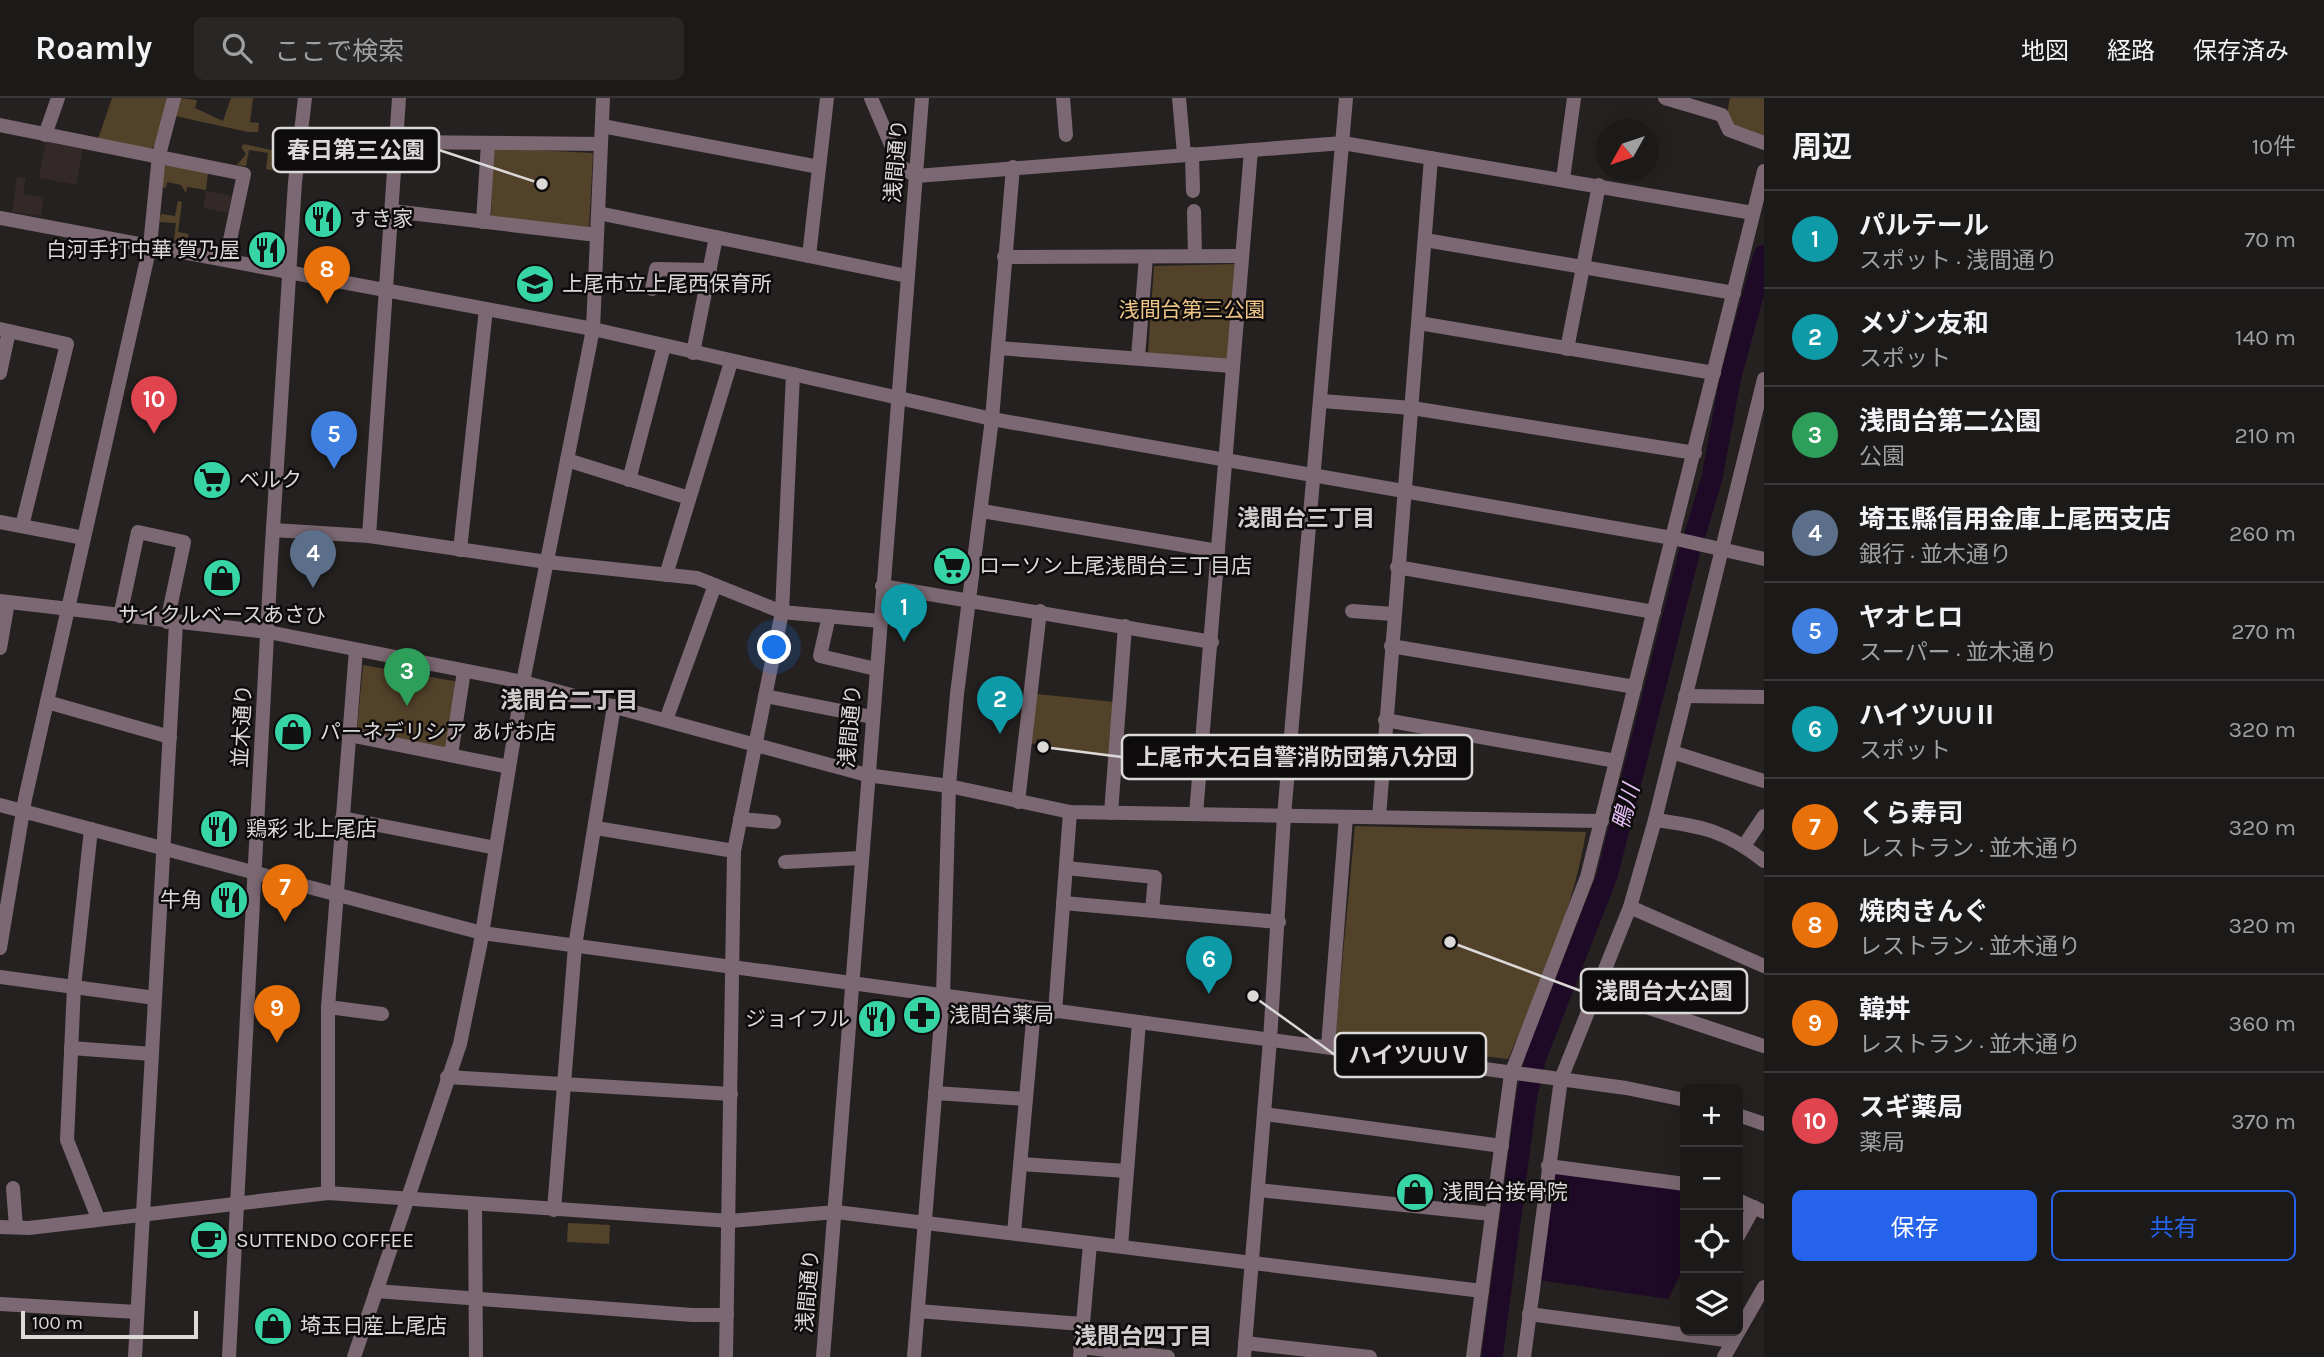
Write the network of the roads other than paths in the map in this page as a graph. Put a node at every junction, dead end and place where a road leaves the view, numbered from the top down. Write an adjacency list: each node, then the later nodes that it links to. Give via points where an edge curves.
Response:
1 (58, 98): 16 (street)
2 (174, 98): 25 (street)
3 (305, 98): 52 (street, 並木通り)
4 (399, 98): 18 (street)
5 (603, 98): 15 (street)
6 (827, 98): 27 (street)
7 (872, 98): 30 (street, via 900,166)
8 (922, 98): 30 (street, 浅間通り)
9 (1063, 98): 17 (street)
10 (1179, 98): 24 (street)
11 (1346, 98): 20 (street)
12 (1574, 98): 31 (street)
13 (1665, 98): 22 (street, via 1722,115 1729,130)
14 (0, 125): 16 (street)
15 (602, 125): 21 (street); 27 (street)
16 (45, 135): 25 (street)
17 (1066, 135)
18 (396, 142): 19 (street); 34 (street)
19 (488, 143): 21 (street); 39 (street)
20 (1343, 143): 23 (street); 26 (street); 73 (street)
21 (601, 144): 36 (street)
22 (1764, 144)
23 (1251, 150): 24 (street); 46 (street)
24 (1188, 154): 28 (street); 33 (street)
25 (159, 155): 43 (street); 49 (street, via 244,174)
26 (1431, 158): 31 (street); 42 (street)
27 (819, 167): 44 (street)
28 (1013, 167): 30 (street); 47 (street)
29 (1764, 171): 37 (street)
30 (916, 176): 53 (street, 浅間通り)
31 (1563, 179): 32 (street)
32 (1599, 185): 37 (street); 50 (street)
33 (1193, 191)
34 (392, 211): 39 (street); 55 (street)
35 (1194, 211): 45 (street)
36 (598, 213): 40 (street); 41 (street)
37 (1753, 213): 56 (street)
38 (0, 218): 43 (street)
39 (483, 222): 40 (street)
40 (597, 235): 59 (street)
41 (716, 237): 44 (street); 51 (street)
42 (1425, 240): 50 (street); 58 (street)
43 (150, 246): 49 (street); 89 (street)
44 (809, 256): 53 (street)
45 (1195, 256): 46 (street); 48 (street)
46 (1242, 256): 67 (street)
47 (1003, 257): 48 (street); 62 (street)
48 (1146, 257): 65 (street)
49 (226, 259): 52 (street)
50 (1583, 268): 56 (street); 63 (street)
51 (710, 270): 54 (street, via 656,269); 64 (street)
52 (289, 271): 55 (street); 86 (street, 並木通り)
53 (908, 275): 72 (street, 浅間通り)
54 (652, 289)
55 (386, 290): 57 (street); 87 (street)
56 (1734, 293): 69 (street)
57 (486, 309): 59 (street); 90 (street)
58 (1419, 323): 63 (street); 74 (street)
59 (593, 329): 61 (street); 77 (street)
60 (4, 330): 68 (street); 85 (street, via 67,344)
61 (664, 346): 64 (street); 80 (street)
62 (998, 348): 65 (street); 75 (street)
63 (1567, 349): 69 (street)
64 (693, 353): 66 (street)
65 (1138, 357): 67 (street)
66 (731, 362): 70 (street); 82 (street)
67 (1233, 366): 78 (street)
68 (0, 373)
69 (1714, 373): 76 (street)
70 (793, 374): 72 (street); 104 (street)
71 (1764, 379): 91 (street)
72 (898, 399): 75 (street); 98 (street, 浅間通り)
73 (1322, 401): 74 (street); 79 (street)
74 (1412, 408): 76 (street); 81 (street)
75 (992, 419): 78 (street); 83 (street)
76 (1695, 453): 88 (street)
77 (567, 460): 80 (street); 94 (street)
78 (1226, 461): 79 (street); 92 (street)
79 (1316, 475): 81 (street); 132 (street)
80 (629, 480): 82 (street)
81 (1404, 492): 88 (street); 95 (street)
82 (689, 498): 96 (street)
83 (982, 511): 92 (street); 99 (street)
84 (0, 522): 85 (street)
85 (22, 526): 89 (street)
86 (273, 530): 87 (street); 112 (street, 並木通り)
87 (369, 536): 90 (street)
88 (1672, 537): 91 (street); 105 (street)
89 (84, 538): 101 (street)
90 (460, 550): 94 (street)
91 (1721, 550): 93 (street); 122 (street)
92 (1218, 551): 113 (street)
93 (1764, 559)
94 (547, 562): 96 (street); 119 (street)
95 (1397, 567): 105 (street); 106 (street)
96 (666, 575): 97 (street)
97 (715, 585): 104 (street); 127 (street)
98 (882, 586): 99 (street); 109 (street, 浅間通り)
99 (970, 599): 102 (street); 140 (street)
100 (4, 601): 101 (street); 115 (street)
101 (68, 609): 107 (street); 124 (street)
102 (1040, 611): 111 (street); 141 (street)
103 (1352, 611): 106 (street)
104 (782, 612): 108 (street); 121 (street)
105 (1654, 612): 120 (street)
106 (1393, 614): 114 (street)
107 (120, 616): 110 (street); 110 (street, via 138,532 184,542)
108 (829, 616): 109 (street); 117 (street, via 820,656)
109 (880, 621): 117 (street, 浅間通り)
110 (172, 623): 112 (street); 130 (street)
111 (1125, 626): 113 (street); 145 (street)
112 (268, 632): 116 (street); 166 (street, 並木通り)
113 (1212, 642): 146 (street)
114 (1391, 646): 120 (street); 128 (street)
115 (0, 648)
116 (356, 650): 118 (street); 129 (street)
117 (876, 669): 126 (street, 浅間通り)
118 (464, 671): 119 (street); 135 (street)
119 (523, 682): 125 (street); 137 (street)
120 (1635, 687): 136 (street)
121 (765, 696): 126 (street); 131 (street)
122 (1685, 696): 123 (street); 134 (street)
123 (1764, 697)
124 (47, 702): 130 (street); 143 (street)
125 (614, 706): 127 (street); 156 (street)
126 (872, 717): 138 (street, 浅間通り)
127 (666, 720): 131 (street)
128 (1385, 720): 136 (street); 150 (street)
129 (349, 735): 135 (street); 151 (street)
130 (170, 737): 159 (street)
131 (756, 744): 138 (street); 152 (street)
132 (1290, 750): 133 (street); 147 (street)
133 (1334, 752)
134 (1672, 752): 139 (street); 153 (street)
135 (451, 755): 137 (street)
136 (1616, 761): 154 (street)
137 (509, 767): 160 (street)
138 (867, 775): 140 (street); 162 (street, 浅間通り)
139 (1764, 781)
140 (949, 786): 141 (street); 182 (street)
141 (1018, 802): 144 (street)
142 (0, 805): 143 (street)
143 (23, 811): 157 (street); 171 (street)
144 (1070, 812): 145 (street); 165 (street)
145 (1111, 813): 146 (street)
146 (1196, 814): 147 (street)
147 (1284, 816): 149 (street); 172 (street)
148 (1764, 816): 158 (street)
149 (1346, 817): 150 (street); 190 (street)
150 (1378, 817): 154 (street)
151 (342, 818): 160 (street); 167 (street)
152 (740, 819): 155 (street); 161 (street)
153 (1655, 820): 158 (street, via 1703,826); 169 (street)
154 (1602, 821): 194 (street, via 1574,914)
155 (774, 822)
156 (596, 828): 161 (street); 174 (street)
157 (91, 829): 159 (street); 180 (street)
158 (1744, 846): 163 (street)
159 (164, 848): 166 (street); 183 (street)
160 (496, 848): 173 (street)
161 (734, 850): 177 (street)
162 (860, 858): 164 (street); 179 (street, 浅間通り)
163 (1764, 861)
164 (786, 862)
165 (1066, 868): 168 (street); 170 (street, via 1155,877)
166 (255, 874): 167 (street); 215 (street, 並木通り)
167 (336, 894): 173 (street); 184 (street)
168 (1063, 904): 170 (street); 186 (street)
169 (1630, 907): 176 (street); 181 (street)
170 (1152, 911): 172 (street)
171 (2, 914): 175 (street)
172 (1279, 922): 189 (street)
173 (482, 933): 174 (street); 195 (street, via 460,1044)
174 (575, 946): 177 (street); 197 (street)
175 (0, 948)
176 (1764, 966)
177 (733, 967): 179 (street); 199 (street)
178 (0, 977): 180 (street)
179 (850, 983): 182 (street); 219 (street, 浅間通り)
180 (74, 987): 183 (street); 192 (street)
181 (1598, 991): 191 (street); 196 (street)
182 (943, 996): 185 (street); 198 (street)
183 (155, 998): 193 (street)
184 (328, 1007): 187 (street); 212 (street)
185 (1034, 1009): 186 (street); 200 (street)
186 (1055, 1012): 188 (street)
187 (382, 1014)
188 (1139, 1022): 189 (street); 208 (street)
189 (1270, 1040): 190 (street); 202 (street)
190 (1328, 1046): 194 (street)
191 (1764, 1046)
192 (71, 1048): 193 (street); 222 (street, via 66,1140)
193 (152, 1054): 220 (street)
194 (1511, 1074): 196 (street); 205 (street)
195 (447, 1077): 197 (street); 213 (street)
196 (1561, 1079): 201 (street); 207 (street)
197 (564, 1083): 199 (street); 217 (street)
198 (936, 1093): 200 (street); 224 (street)
199 (731, 1094): 223 (street)
200 (1026, 1099): 206 (street)
201 (1680, 1099)
202 (1264, 1114): 205 (street); 211 (street)
203 (1743, 1116): 204 (street)
204 (1762, 1119)
205 (1502, 1146): 221 (street)
206 (1020, 1164): 208 (street); 228 (street)
207 (1548, 1166): 209 (street); 239 (street)
208 (1127, 1171): 230 (street)
209 (1680, 1183)
210 (13, 1188): 226 (street)
211 (1258, 1190): 221 (street); 231 (street)
212 (328, 1193): 213 (street); 215 (street)
213 (406, 1198): 216 (street); 233 (street)
214 (1743, 1202): 218 (street)
215 (237, 1205): 220 (street); 248 (street, 並木通り)
216 (475, 1205): 217 (street); 235 (street)
217 (554, 1210): 223 (street)
218 (1759, 1210): 227 (street)
219 (836, 1212): 223 (street); 224 (street); 252 (street, 浅間通り)
220 (142, 1214): 222 (street); 238 (street)
221 (1491, 1214): 234 (street)
222 (98, 1218): 226 (street)
223 (730, 1221): 240 (street)
224 (926, 1223): 228 (street); 237 (street)
225 (0, 1227): 226 (street)
226 (16, 1227)
227 (1743, 1230)
228 (1014, 1233): 229 (street)
229 (1090, 1244): 230 (street); 241 (street)
230 (1121, 1246): 231 (street)
231 (1251, 1264): 234 (street); 245 (street)
232 (1764, 1287): 244 (street)
233 (376, 1291): 235 (street); 249 (street)
234 (1482, 1291): 256 (street)
235 (476, 1299): 240 (street); 250 (street)
236 (0, 1304): 238 (street)
237 (918, 1311): 241 (street); 253 (street)
238 (137, 1312): 247 (street)
239 (1529, 1314): 242 (street); 257 (street)
240 (727, 1315): 251 (street)
241 (1082, 1324): 246 (street)
242 (1680, 1331)
243 (1708, 1336): 244 (street)
244 (1733, 1341): 258 (street)
245 (1244, 1350): 255 (street)
246 (1080, 1352): 254 (street)
247 (135, 1357)
248 (229, 1357)
249 (354, 1357)
250 (476, 1357)
251 (726, 1357)
252 (823, 1357)
253 (914, 1357)
254 (1168, 1357)
255 (1370, 1357)
256 (1473, 1357)
257 (1524, 1357)
258 (1724, 1357)

